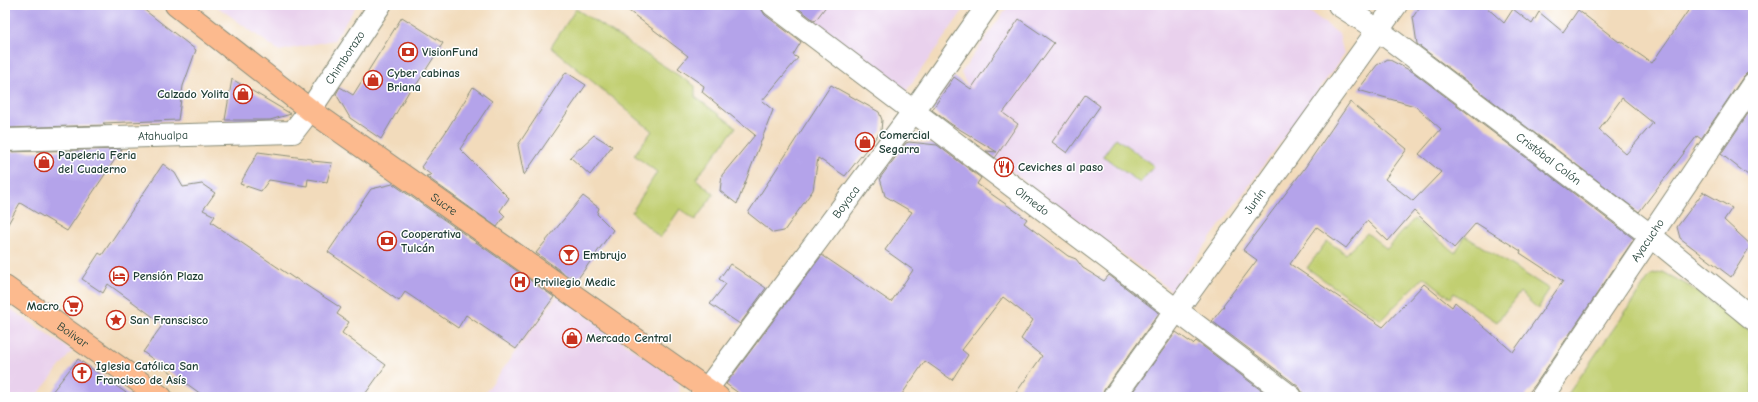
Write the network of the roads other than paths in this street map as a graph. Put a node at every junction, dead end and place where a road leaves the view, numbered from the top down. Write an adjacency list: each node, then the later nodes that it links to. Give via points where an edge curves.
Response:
1 (176, 5): 9 (main road, Sucre)
2 (380, 5): 9 (street, Chimborazo)
3 (773, 5): 10 (street, Olmedo)
4 (988, 5): 10 (street, Boyaca)
5 (1339, 5): 7 (street, Cristóbal Colón)
6 (1396, 5): 7 (street, Junín)
7 (1378, 30): 12 (street, Cristóbal Colón); 14 (street, Junín)
8 (1753, 84): 12 (street, Ayacucho)
9 (310, 110): 11 (street, Atahualpa, via 294,132); 16 (main road, Sucre)
10 (913, 112): 14 (street, Olmedo); 16 (street, Boyaca)
11 (5, 140)
12 (1652, 236): 15 (street, Cristóbal Colón); 20 (street, Ayacucho)
13 (5, 287): 17 (main road, Bolivar)
14 (1178, 310): 18 (street, Junín); 19 (street, Olmedo)
15 (1753, 319)
16 (709, 394)
17 (161, 397)
18 (1114, 397)
19 (1291, 397)
20 (1542, 397)

